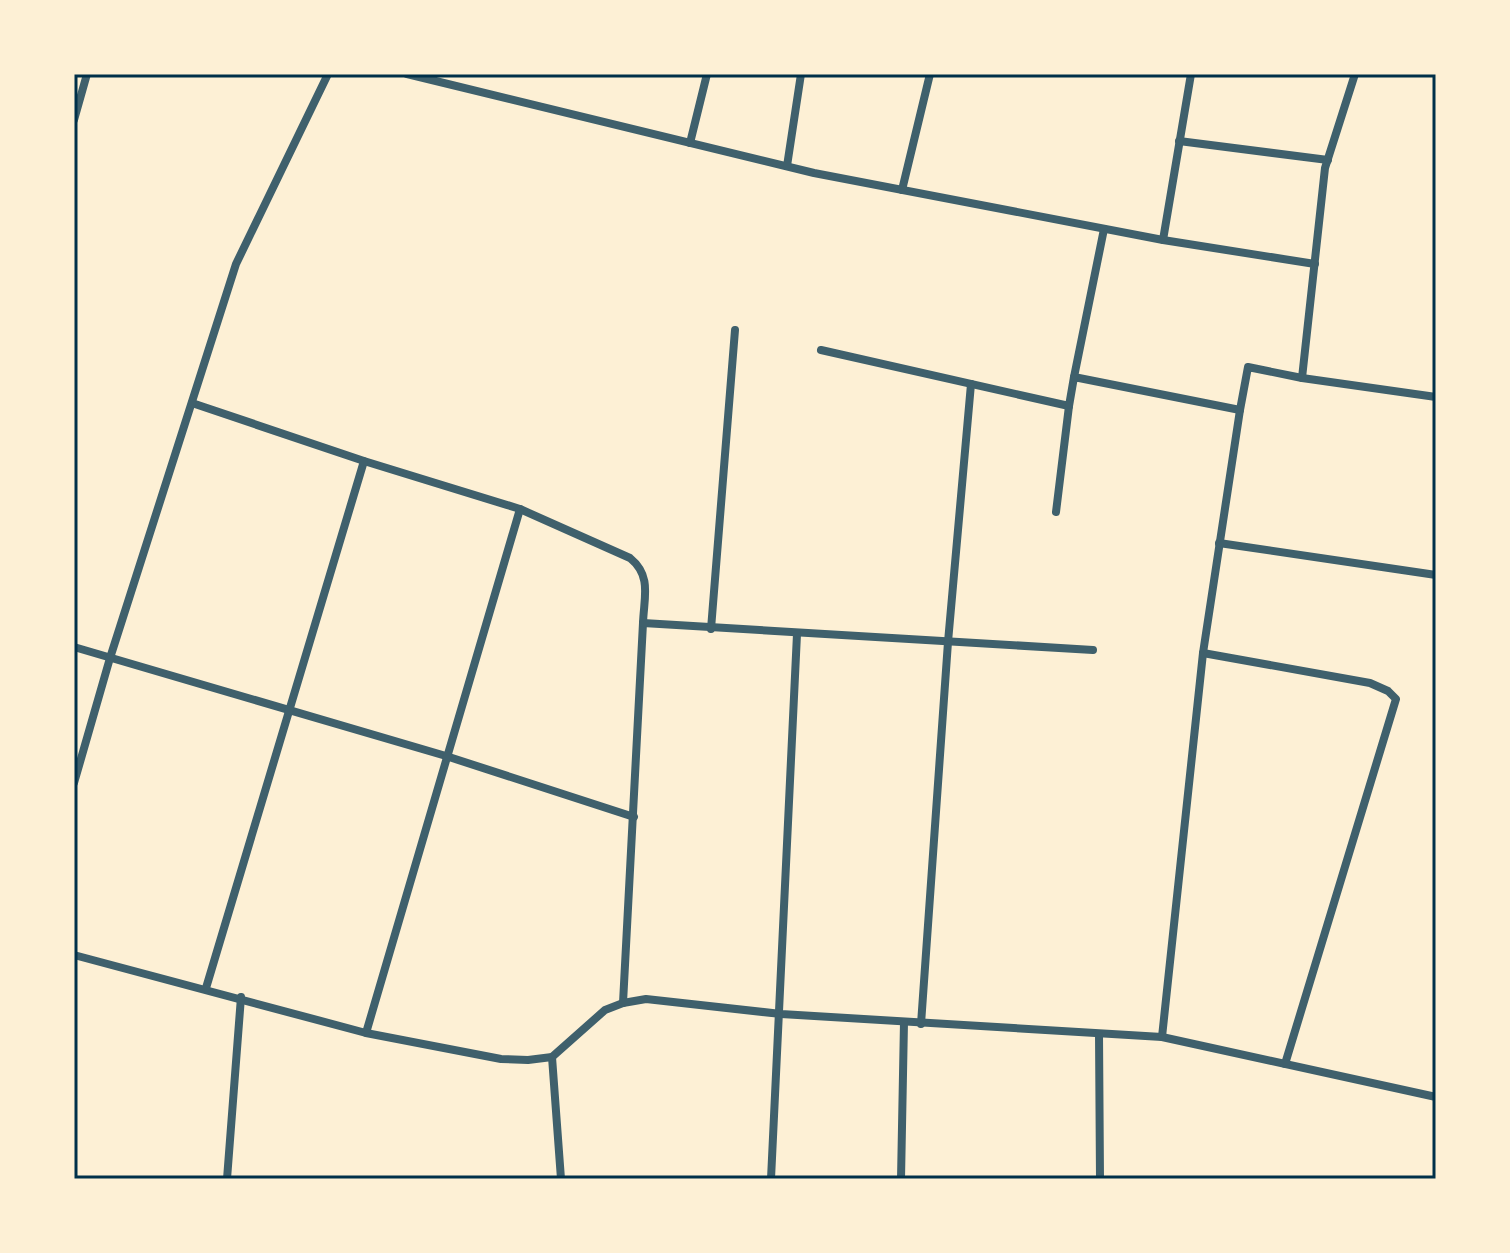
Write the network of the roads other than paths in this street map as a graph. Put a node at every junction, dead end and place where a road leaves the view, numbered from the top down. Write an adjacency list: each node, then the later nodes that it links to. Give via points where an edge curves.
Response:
1 (87, 74): 9 (street)
2 (328, 74): 24 (street, via 236,264)
3 (407, 74): 11 (street)
4 (707, 74): 11 (street)
5 (801, 74): 13 (street)
6 (930, 74): 14 (street)
7 (1191, 74): 10 (street)
8 (1355, 74): 12 (street)
9 (74, 120)
10 (1179, 141): 12 (street); 16 (street)
11 (690, 143): 13 (street)
12 (1328, 160): 17 (street)
13 (787, 166): 14 (street)
14 (902, 190): 15 (street)
15 (1104, 229): 16 (street); 20 (street)
16 (1163, 240): 17 (street)
17 (1315, 264): 21 (street)
18 (735, 330): 33 (street)
19 (821, 350): 22 (street)
20 (1074, 377): 25 (street); 26 (street)
21 (1302, 378): 23 (street); 26 (street, via 1248,367)
22 (971, 384): 25 (street); 35 (street)
23 (1436, 397)
24 (192, 403): 27 (street); 39 (street)
25 (1069, 406): 29 (street)
26 (1240, 410): 30 (street)
27 (364, 461): 28 (street); 40 (street)
28 (520, 509): 32 (street, via 642,568); 41 (street)
29 (1056, 512)
30 (1219, 543): 31 (street); 38 (street)
31 (1436, 575)
32 (643, 623): 33 (street); 43 (street)
33 (711, 629): 34 (street)
34 (797, 634): 35 (street); 48 (street)
35 (948, 642): 37 (street); 50 (street)
36 (74, 647): 39 (street)
37 (1093, 650)
38 (1203, 653): 53 (street); 55 (street, via 1370,683 1396,699)
39 (110, 658): 40 (street); 42 (street)
40 (290, 709): 41 (street); 45 (street)
41 (446, 756): 43 (street); 51 (street)
42 (74, 783)
43 (634, 817): 47 (street)
44 (74, 955): 45 (street)
45 (206, 988): 46 (street)
46 (241, 997): 51 (street); 57 (street)
47 (623, 1003): 48 (street, via 646,999); 54 (street, via 605,1010)
48 (781, 1014): 49 (street); 59 (street)
49 (904, 1022): 50 (street); 60 (street)
50 (921, 1024): 52 (street)
51 (366, 1033): 54 (street, via 501,1059)
52 (1099, 1034): 53 (street); 61 (street)
53 (1162, 1037): 55 (street)
54 (552, 1057): 58 (street)
55 (1285, 1064): 56 (street)
56 (1436, 1097)
57 (227, 1179)
58 (561, 1179)
59 (771, 1179)
60 (901, 1179)
61 (1100, 1179)

